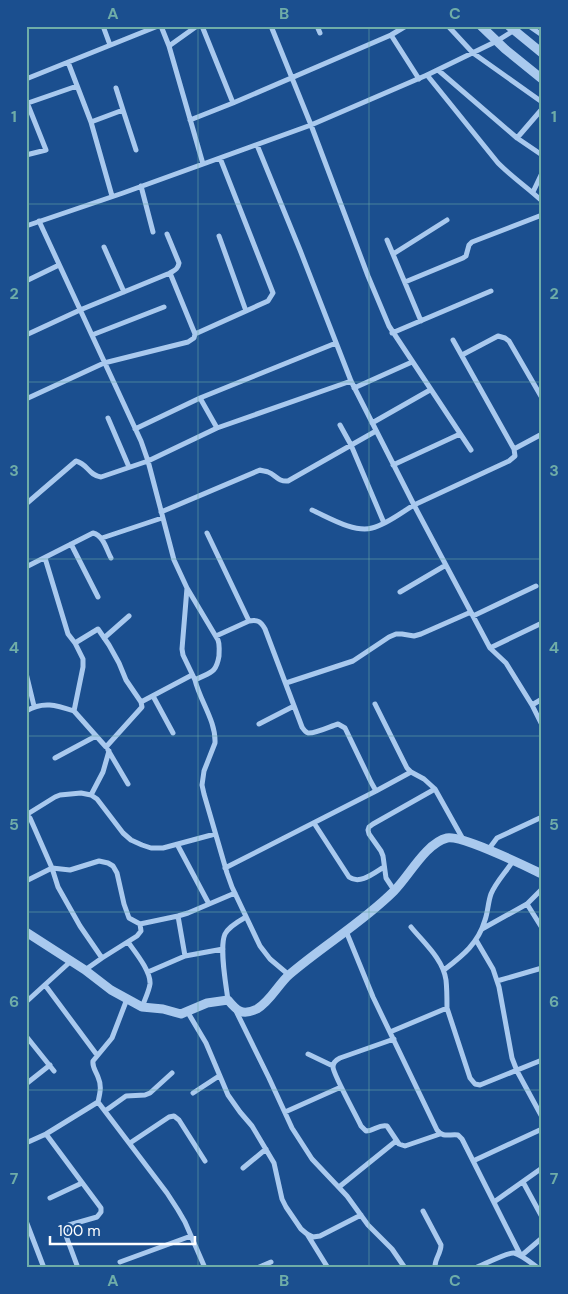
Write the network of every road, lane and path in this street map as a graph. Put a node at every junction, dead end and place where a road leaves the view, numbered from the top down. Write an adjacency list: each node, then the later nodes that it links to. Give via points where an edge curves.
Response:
1 (103, 26): 16 (street)
2 (159, 26): 16 (street); 17 (street)
3 (197, 26): 17 (street)
4 (202, 26): 31 (street)
5 (271, 26): 23 (street)
6 (317, 26): 12 (street)
7 (406, 26): 13 (street)
8 (448, 26): 18 (street)
9 (481, 26): 15 (street)
10 (529, 26): 14 (street)
11 (514, 28): 15 (street); 19 (street)
12 (320, 33)
13 (391, 35): 23 (street); 25 (street)
14 (542, 35)
15 (497, 41): 18 (street); 26 (street)
16 (110, 45): 20 (street)
17 (168, 46): 34 (street)
18 (473, 53): 21 (street); 30 (street)
19 (542, 53)
20 (68, 62): 24 (street); 27 (street)
21 (438, 70): 22 (street); 37 (street)
22 (427, 75): 25 (street); 46 (street, via 498,163)
23 (292, 78): 31 (street); 36 (street)
24 (26, 79)
25 (419, 79): 36 (street)
26 (542, 79)
27 (77, 86): 29 (street); 35 (street)
28 (116, 88): 33 (street)
29 (27, 102): 40 (street, via 46,150)
30 (542, 102)
31 (233, 103): 34 (street)
32 (542, 109): 37 (street)
33 (123, 110): 35 (street); 39 (street)
34 (190, 120): 43 (street)
35 (91, 122): 47 (street)
36 (311, 125): 38 (street); 69 (street)
37 (517, 138): 41 (street)
38 (257, 145): 42 (street); 74 (street)
39 (136, 150)
40 (26, 155)
41 (542, 155)
42 (220, 158): 43 (street); 67 (street, via 273,293 268,301)
43 (203, 164): 45 (street)
44 (542, 174): 46 (street)
45 (141, 186): 47 (street); 53 (street)
46 (533, 192): 48 (street)
47 (112, 196): 51 (street)
48 (542, 201)
49 (542, 215): 62 (street, via 472,242 463,258)
50 (447, 220): 58 (street)
51 (39, 221): 52 (street); 59 (street)
52 (26, 226)
53 (153, 232)
54 (167, 234): 60 (street, via 179,263)
55 (219, 236): 67 (street)
56 (387, 240): 58 (street)
57 (104, 247): 64 (street)
58 (393, 254): 62 (street)
59 (59, 265): 61 (street); 66 (street)
60 (170, 273): 64 (street); 70 (street)
61 (26, 281)
62 (405, 282): 68 (street)
63 (491, 291): 68 (street)
64 (124, 292): 66 (street)
65 (164, 307): 72 (street)
66 (80, 310): 71 (street); 72 (street)
67 (246, 311): 70 (street)
68 (421, 321): 69 (street)
69 (392, 333): 76 (street)
70 (195, 334): 77 (street, via 188,342)
71 (26, 335)
72 (92, 335): 77 (street)
73 (453, 340): 75 (street)
74 (336, 343): 78 (street); 81 (street)
75 (462, 356): 82 (street, via 498,336 505,338); 94 (street)
76 (412, 362): 79 (street); 80 (street)
77 (104, 363): 83 (street); 88 (street)
78 (351, 381): 79 (street); 87 (street)
79 (354, 388): 85 (street)
80 (430, 390): 85 (street); 90 (street)
81 (200, 398): 87 (street); 88 (street)
82 (542, 398)
83 (26, 399)
84 (108, 418): 97 (street)
85 (372, 423): 89 (street)
86 (340, 426): 92 (street)
87 (216, 428): 95 (street)
88 (135, 429): 95 (street)
89 (376, 431): 92 (street); 96 (street)
90 (460, 434): 93 (street); 96 (street)
91 (542, 434): 94 (street)
92 (351, 445): 101 (street, via 288,481 283,482 260,470); 102 (street)
93 (471, 450)
94 (514, 450): 99 (street, via 515,456 508,461)
95 (148, 461): 97 (street); 101 (street)
96 (394, 465): 99 (street)
97 (129, 467): 98 (street, via 101,477 91,474 76,461)
98 (26, 504)
99 (414, 505): 102 (street); 108 (street)
100 (312, 510): 102 (street, via 360,529 370,529)
101 (162, 515): 104 (street); 111 (street, via 174,560)
102 (384, 522)
103 (207, 533): 116 (street)
104 (102, 538): 105 (street, via 93,532); 107 (street)
105 (71, 544): 106 (street); 113 (street)
106 (45, 558): 109 (street); 120 (street, via 68,634)
107 (111, 558)
108 (446, 565): 112 (street); 114 (street)
109 (26, 567)
110 (536, 586): 114 (street)
111 (187, 588): 118 (street); 123 (street, via 182,648)
112 (400, 592)
113 (98, 597)
114 (472, 614): 121 (street); 124 (street, via 414,636 396,634 352,660)
115 (129, 616): 119 (street)
116 (249, 621): 118 (street); 124 (street, via 255,620 265,629)
117 (542, 623): 121 (street)
118 (216, 636): 123 (street, via 220,648 217,666 213,671)
119 (104, 638): 120 (street, via 98,630); 127 (street)
120 (75, 643): 133 (street, via 83,659 83,667)
121 (490, 648): 129 (street, via 506,663)
122 (26, 673): 130 (street)
123 (194, 677): 125 (street); 148 (street, via 215,737 202,786)
124 (286, 683): 131 (street)
125 (153, 696): 127 (street); 136 (street)
126 (542, 699): 129 (street)
127 (141, 702): 138 (street, via 142,707)
128 (375, 704): 140 (street)
129 (532, 705): 135 (street)
130 (34, 706): 132 (street); 133 (street, via 55,704)
131 (294, 706): 134 (street); 143 (street, via 305,732 338,724 345,728)
132 (26, 711)
133 (74, 711): 137 (street)
134 (259, 724)
135 (542, 725)
136 (173, 733)
137 (96, 736): 138 (street); 139 (street)
138 (108, 749): 141 (street); 144 (street, via 103,772)
139 (55, 758)
140 (411, 772): 142 (street); 143 (street)
141 (128, 784)
142 (435, 789): 149 (street); 153 (street, via 369,827 369,834 383,856)
143 (376, 791): 147 (street)
144 (91, 795): 145 (street, via 60,795); 150 (street, via 131,840 151,848)
145 (26, 815): 154 (street)
146 (542, 817): 151 (street, via 497,838)
147 (314, 823): 153 (street, via 352,880 360,880); 155 (street)
148 (215, 834): 150 (street); 155 (street)
149 (464, 841): 151 (street); 159 (street, via 449,838 431,846)
150 (177, 844): 161 (street)
151 (488, 850): 152 (street)
152 (514, 861): 156 (street); 168 (street, via 490,896)
153 (384, 867): 159 (street, via 386,878)
154 (52, 868): 157 (street); 165 (street, via 70,870 100,861 110,864 117,873 129,918); 175 (street, via 58,887)
155 (225, 868): 160 (street)
156 (542, 874)
157 (26, 881)
158 (542, 889): 162 (street)
159 (394, 890): 169 (street)
160 (235, 893): 161 (street); 164 (street)
161 (209, 904): 163 (street)
162 (526, 904): 167 (street); 168 (street)
163 (178, 916): 165 (street); 174 (street)
164 (246, 917): 173 (street, via 231,926 224,935); 181 (street, via 264,952)
165 (140, 924): 172 (street, via 141,932)
166 (411, 927): 179 (street)
167 (542, 928)
168 (482, 929): 171 (street)
169 (346, 930): 181 (street); 191 (street)
170 (26, 932): 176 (street)
171 (476, 940): 179 (street, via 467,952); 182 (street)
172 (128, 942): 175 (street); 180 (street)
173 (223, 949): 174 (street); 185 (street)
174 (185, 956): 180 (street)
175 (102, 958): 178 (street)
176 (71, 961): 178 (street); 183 (street)
177 (542, 968): 182 (street)
178 (85, 970): 184 (street)
179 (444, 970): 188 (street)
180 (148, 972): 187 (street, via 150,986)
181 (289, 975): 189 (street, via 255,1010)
182 (497, 981): 200 (street)
183 (45, 985): 186 (street); 195 (street)
184 (127, 999): 187 (street); 195 (street, via 112,1038)
185 (228, 1000): 189 (street); 190 (street, via 207,1003)
186 (26, 1002)
187 (142, 1007): 190 (street, via 181,1014)
188 (447, 1008): 191 (street); 200 (street, via 472,1082 480,1085)
189 (236, 1010): 208 (street)
190 (187, 1011): 202 (street, via 206,1043)
191 (390, 1032): 193 (street)
192 (26, 1036): 197 (street)
193 (394, 1039): 198 (street, via 340,1058); 212 (street)
194 (308, 1054): 198 (street)
195 (98, 1056): 206 (street, via 92,1065 101,1085)
196 (542, 1060): 200 (street)
197 (50, 1065): 199 (street); 203 (street)
198 (333, 1066): 204 (street)
199 (54, 1071)
200 (516, 1071): 209 (street)
201 (172, 1073): 207 (street, via 150,1093 126,1096)
202 (219, 1076): 205 (street); 216 (street, via 228,1095)
203 (26, 1084)
204 (341, 1087): 208 (street); 213 (street, via 363,1129 369,1131 380,1125 387,1126)
205 (193, 1093)
206 (98, 1102): 207 (street); 211 (street)
207 (105, 1111): 215 (street)
208 (285, 1112): 223 (street, via 312,1159)
209 (542, 1117)
210 (542, 1129): 218 (street)
211 (46, 1134): 214 (street); 222 (street)
212 (440, 1134): 213 (street, via 406,1146); 218 (street, via 461,1137)
213 (396, 1141): 223 (street)
214 (26, 1143)
215 (130, 1143): 217 (street, via 174,1116); 231 (street, via 173,1201)
216 (266, 1149): 219 (street); 230 (street, via 274,1163 282,1199)
217 (205, 1161)
218 (473, 1161): 225 (street)
219 (243, 1168)
220 (542, 1168): 221 (street)
221 (522, 1182): 225 (street); 228 (street)
222 (82, 1183): 224 (street); 237 (street, via 101,1212 97,1217 67,1227 65,1233)
223 (339, 1187): 227 (street)
224 (50, 1198)
225 (494, 1202): 233 (street)
226 (423, 1211): 242 (street, via 441,1245)
227 (361, 1215): 230 (street, via 320,1236); 241 (street)
228 (542, 1217)
229 (26, 1221): 236 (street)
230 (307, 1234): 240 (street)
231 (191, 1236): 234 (street); 238 (street)
232 (542, 1238): 233 (street)
233 (521, 1256): 243 (street, via 507,1253); 244 (street)
234 (120, 1262)
235 (271, 1262): 239 (street)
236 (44, 1268)
237 (78, 1268)
238 (204, 1268)
239 (257, 1268)
240 (328, 1268)
241 (405, 1268)
242 (435, 1268)
243 (476, 1268)
244 (538, 1268)

